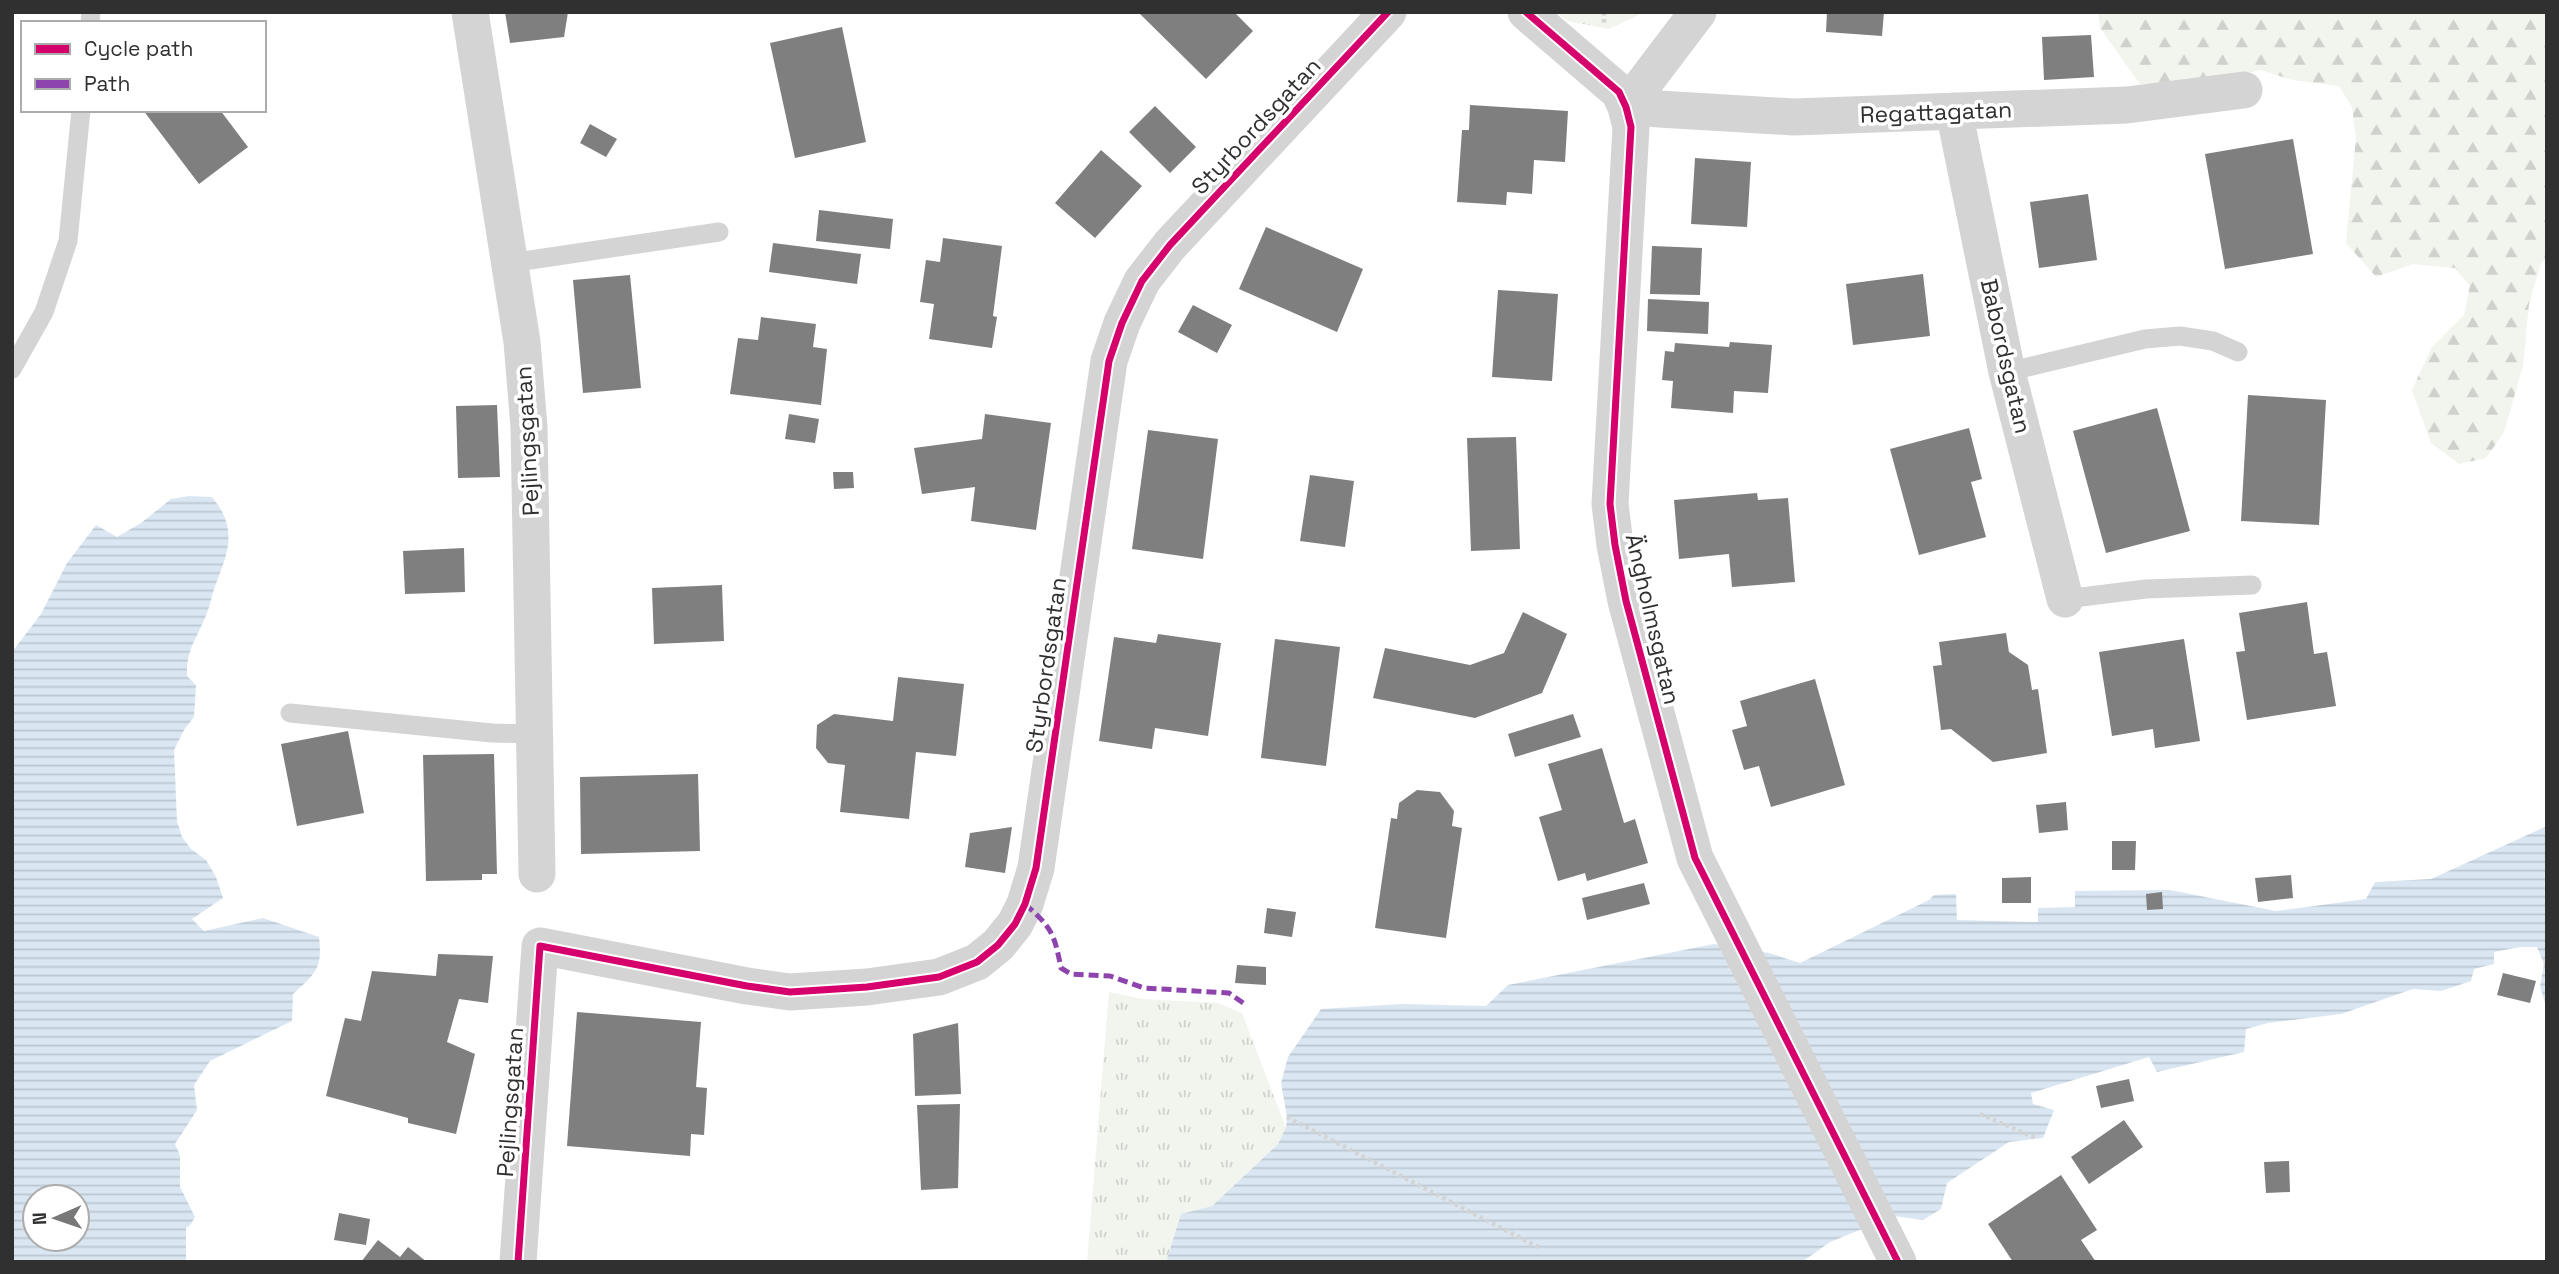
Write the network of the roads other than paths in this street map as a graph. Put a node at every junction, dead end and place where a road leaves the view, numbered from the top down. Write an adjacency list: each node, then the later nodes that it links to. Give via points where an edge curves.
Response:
1 (470, 12): 10 (street, Pejlingsgatan)
2 (1388, 12): 19 (street, Styrbordsgatan, via 1170,246 1142,281 1122,323 1109,361 1037,868 1015,924 998,944 977,962 939,977 790,992)
3 (1526, 12): 6 (street, via 1619,92)
4 (1698, 12): 6 (street)
5 (2244, 90): 7 (street, Regattagatan, via 2127,105)
6 (1626, 107): 7 (street, Regattagatan, via 1794,117); 21 (street, Ängholmsgatan, via 1631,127 1610,504 1626,601 1695,858)
7 (1954, 111): 13 (street, Babordsgatan)
8 (81, 112): 12 (lane, via 68,241 44,312)
9 (719, 232): 10 (lane)
10 (510, 263): 17 (street, Pejlingsgatan, via 530,427)
11 (2238, 352): 13 (lane, via 2213,341 2180,336 2145,339)
12 (12, 369)
13 (2007, 372): 15 (street, Babordsgatan)
14 (2252, 585): 15 (lane, via 2146,589)
15 (2065, 599)
16 (290, 713): 17 (lane)
17 (535, 734): 18 (street, Pejlingsgatan)
18 (537, 874)
19 (540, 946): 20 (street, Pejlingsgatan)
20 (518, 1262)
21 (1898, 1262)

